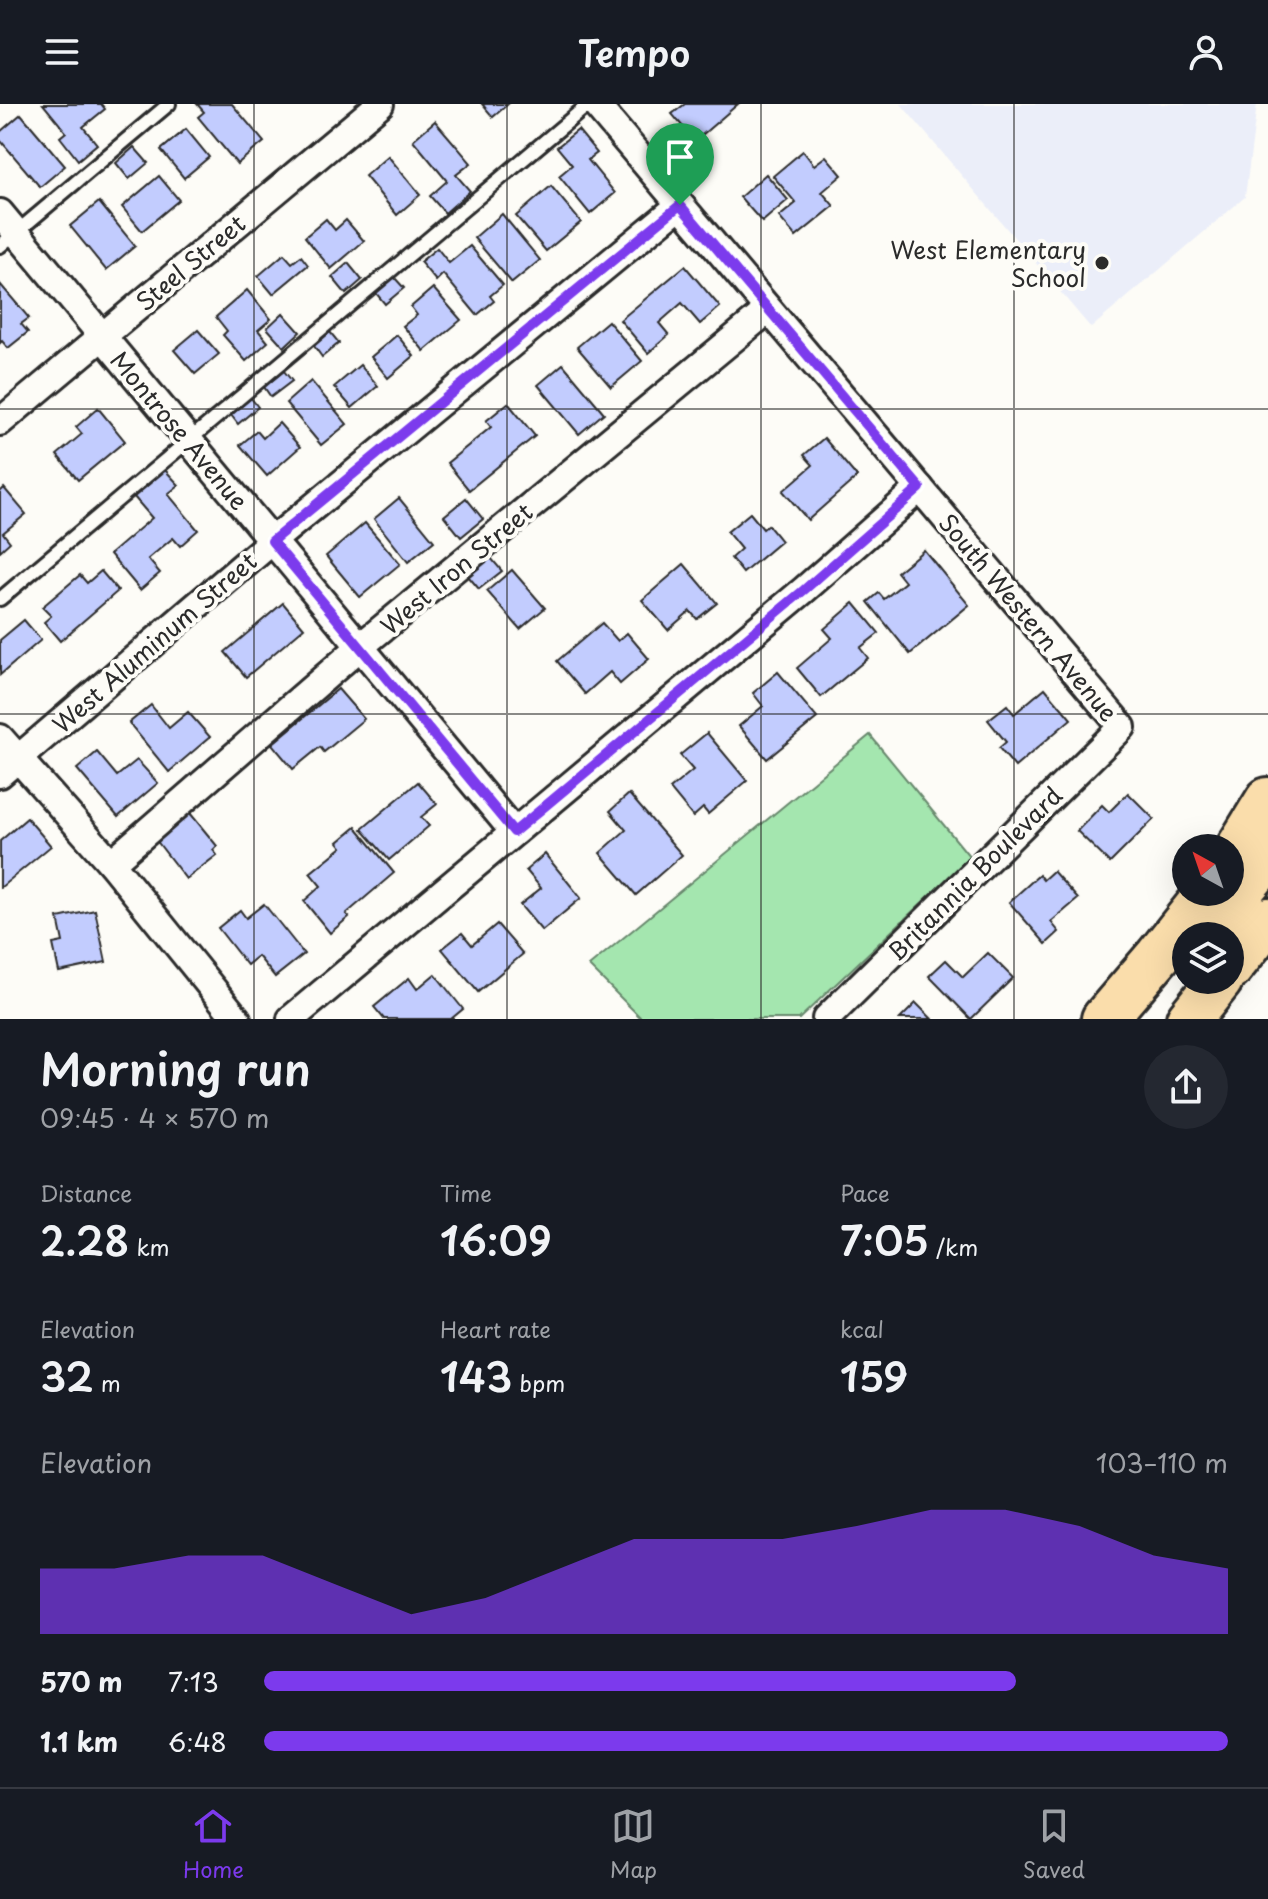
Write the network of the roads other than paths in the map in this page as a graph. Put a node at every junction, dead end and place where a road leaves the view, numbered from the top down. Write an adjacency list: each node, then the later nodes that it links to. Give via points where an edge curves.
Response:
1 (169, 104): 5 (lane)
2 (380, 104): 7 (street, Steel Street)
3 (592, 104): 4 (street, South Western Avenue); 9 (lane)
4 (680, 205): 6 (street, South Western Avenue); 11 (street, West Aluminum Street)
5 (5, 230): 7 (street, Montrose Avenue)
6 (768, 310): 10 (street, South Western Avenue); 13 (street, West Iron Street)
7 (102, 335): 8 (street, Steel Street); 9 (street, Montrose Avenue)
8 (0, 422)
9 (188, 440): 11 (street, Montrose Avenue); 12 (lane)
10 (920, 488): 14 (street, South Western Avenue); 18 (street)
11 (272, 541): 13 (street, Montrose Avenue); 16 (street, West Aluminum Street)
12 (0, 599)
13 (361, 646): 18 (street, Montrose Avenue); 21 (street, West Iron Street)
14 (1122, 727): 30 (street, Britannia Boulevard)
15 (0, 738): 16 (street)
16 (9, 766): 21 (street)
17 (1268, 800): 19 (highway)
18 (514, 832): 29 (street)
19 (1244, 839)
20 (1268, 858): 24 (highway)
21 (111, 863): 28 (street)
22 (1198, 906): 31 (highway)
23 (1268, 920): 25 (highway)
24 (1214, 922)
25 (1244, 950)
26 (1172, 970): 32 (highway)
27 (1209, 994): 33 (highway)
28 (237, 1019)
29 (291, 1019)
30 (826, 1019)
31 (1104, 1019)
32 (1127, 1019)
33 (1189, 1019)

